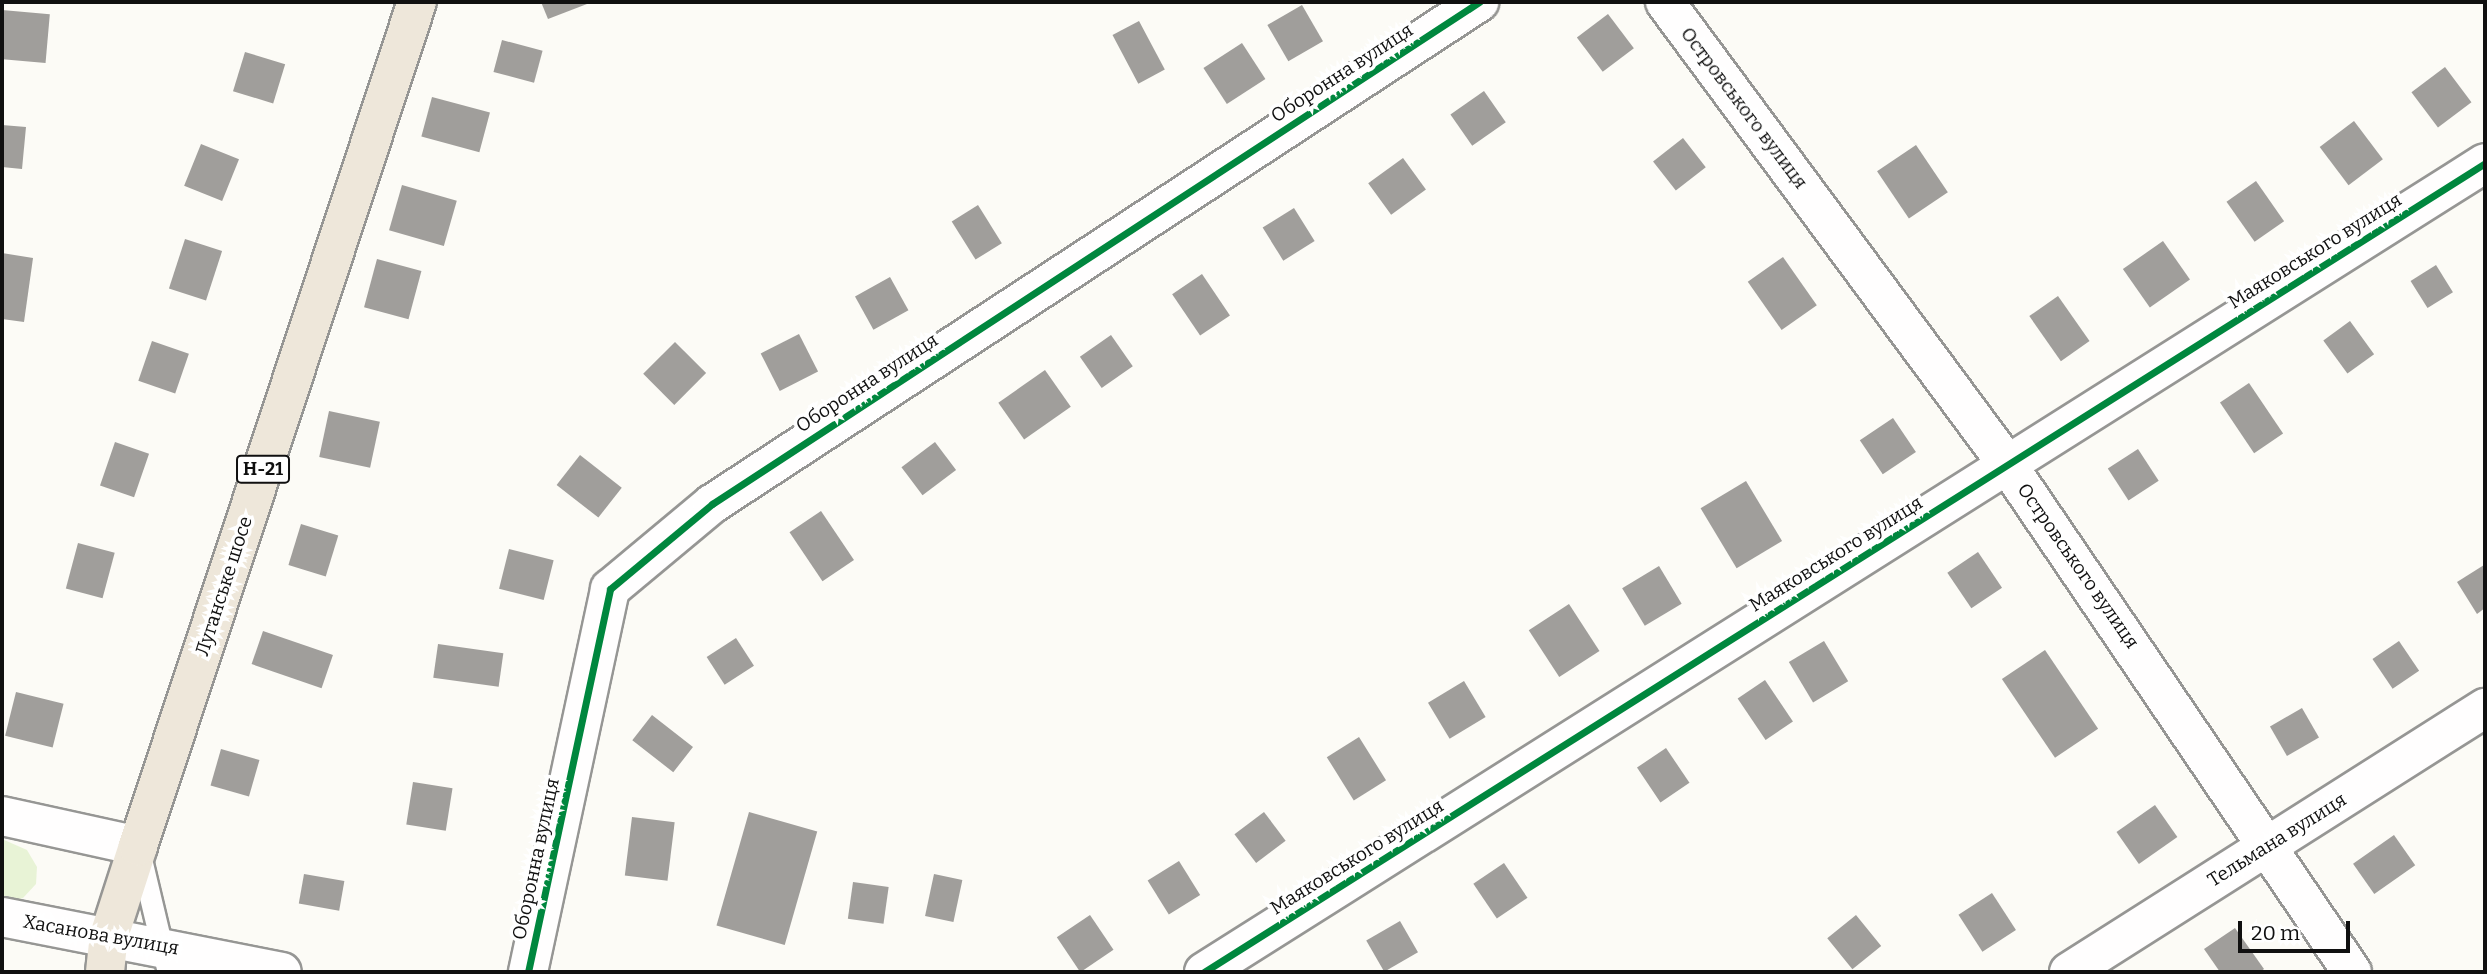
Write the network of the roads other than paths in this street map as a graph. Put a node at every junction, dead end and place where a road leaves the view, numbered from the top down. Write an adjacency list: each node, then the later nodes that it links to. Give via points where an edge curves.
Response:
1 (416, 2): 9 (main road, Луганське шосе / Н-21)
2 (1479, 2): 14 (street, Оборонна вулиця, via 712,504 610,589)
3 (1665, 2): 5 (street, Островського вулиця)
4 (2485, 163): 5 (street, Маяковського вулиця)
5 (2007, 464): 8 (street, Островського вулиця); 15 (street, Маяковського вулиця)
6 (2485, 708): 8 (street, Тельмана вулиця)
7 (2, 816): 9 (street)
8 (2269, 844): 16 (street, Тельмана вулиця); 17 (street, Островського вулиця)
9 (138, 846): 11 (main road, Луганське шосе / Н-21); 12 (lane)
10 (2, 917): 11 (street, Хасанова вулиця)
11 (107, 954): 12 (street, Хасанова вулиця)
12 (163, 958): 13 (street, Хасанова вулиця)
13 (282, 972)
14 (528, 972)
15 (1204, 972)
16 (2069, 972)
17 (2352, 972)

